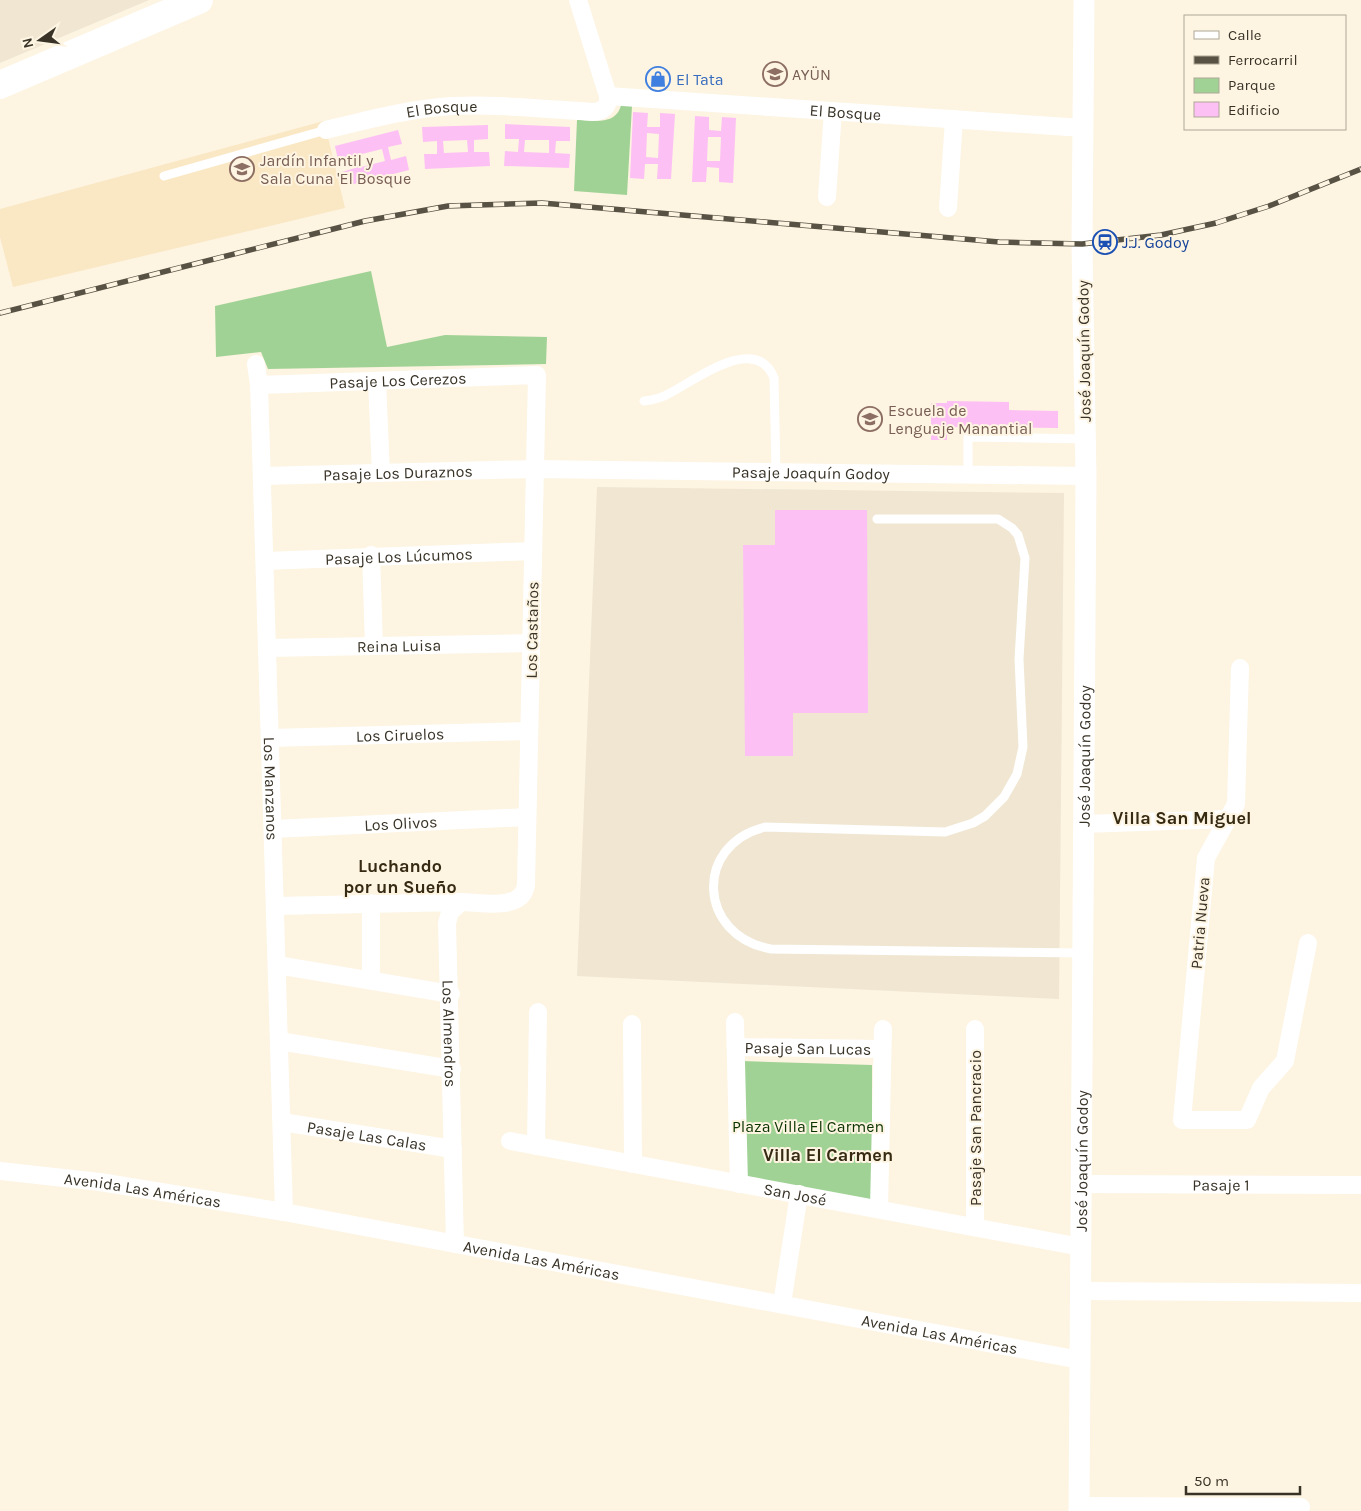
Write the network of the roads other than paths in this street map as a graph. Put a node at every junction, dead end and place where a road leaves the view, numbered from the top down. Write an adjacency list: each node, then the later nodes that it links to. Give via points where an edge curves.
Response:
1 (199, 0): 4 (main road)
2 (578, 0): 5 (street)
3 (1084, 0): 8 (street, José Joaquín Godoy)
4 (0, 85)
5 (608, 96): 6 (street, El Bosque); 9 (street, El Bosque, via 608,104 598,112 449,106 393,114)
6 (833, 111): 7 (street, El Bosque); 11 (street)
7 (954, 120): 8 (street, El Bosque); 12 (street)
8 (1083, 128): 18 (street, José Joaquín Godoy)
9 (326, 130): 10 (lane)
10 (164, 176)
11 (827, 197)
12 (948, 208)
13 (256, 364): 16 (street, Los Manzanos)
14 (537, 375): 15 (street, Pasaje Los Cerezos); 19 (street, Los Castaños)
15 (377, 381): 16 (street, Pasaje Los Cerezos); 21 (street)
16 (259, 385): 23 (street, Los Manzanos)
17 (644, 401): 20 (lane, via 672,392 726,362 747,359 763,364 772,372 775,383)
18 (1086, 439): 22 (lane, via 968,437); 24 (street, José Joaquín Godoy)
19 (534, 469): 20 (street, Pasaje Joaquín Godoy); 21 (street, Pasaje Los Duraznos); 26 (street, Los Castaños)
20 (776, 472): 22 (street, Pasaje Joaquín Godoy)
21 (380, 473): 23 (street, Pasaje Los Duraznos)
22 (968, 475): 24 (street, Pasaje Joaquín Godoy)
23 (262, 476): 28 (street, Los Manzanos)
24 (1086, 476): 37 (street, José Joaquín Godoy)
25 (877, 519): 43 (lane, via 998,519 1018,535 1025,558 1018,659 1023,747 1017,774 1004,797 990,811 973,823 952,830 930,833 766,827 745,833 728,847 717,865 714,887 718,910 738,937 771,949)
26 (534, 551): 27 (street, Pasaje Los Lúcumos); 29 (street, Los Castaños)
27 (371, 555): 28 (street, Pasaje Los Lúcumos); 30 (street)
28 (265, 561): 31 (street, Los Manzanos)
29 (531, 643): 30 (street, Reina Luisa); 33 (street, Los Castaños)
30 (374, 646): 31 (street, Reina Luisa)
31 (268, 648): 34 (street, Los Manzanos)
32 (1240, 668): 36 (street, Patria Nueva, via 1236,804)
33 (529, 731): 34 (street, Los Ciruelos); 35 (street, Los Castaños)
34 (270, 738): 38 (street, Los Manzanos)
35 (527, 817): 38 (street, Los Olivos); 39 (street, Los Castaños, via 526,885 520,898 513,902)
36 (1229, 819): 37 (street); 42 (street, Patria Nueva, via 1206,858 1182,1120 1247,1120 1261,1088 1286,1061)
37 (1084, 824): 43 (street, José Joaquín Godoy)
38 (273, 828): 41 (street, Los Manzanos)
39 (461, 902): 40 (street); 46 (street, Los Almendros, via 450,912 448,923)
40 (371, 903): 41 (street); 45 (street)
41 (275, 906): 44 (street, Los Manzanos)
42 (1308, 943)
43 (1083, 952): 63 (street, José Joaquín Godoy)
44 (277, 965): 45 (street); 52 (street, Los Manzanos)
45 (371, 980): 46 (street)
46 (450, 994): 55 (street, Los Almendros)
47 (538, 1012): 58 (street)
48 (735, 1022): 53 (street)
49 (632, 1024): 60 (street)
50 (883, 1029): 54 (street)
51 (975, 1029): 68 (street, Pasaje San Pancracio)
52 (279, 1041): 55 (street); 56 (street, Los Manzanos)
53 (736, 1047): 54 (street, Pasaje San Lucas); 62 (street)
54 (882, 1049): 66 (street)
55 (452, 1069): 59 (street, Los Almendros)
56 (282, 1122): 59 (street, Pasaje Las Calas); 67 (street, Los Manzanos)
57 (510, 1141): 58 (street, San José)
58 (536, 1146): 60 (street, San José)
59 (453, 1149): 69 (street, Los Almendros)
60 (633, 1164): 62 (street, San José)
61 (0, 1171): 67 (street, Avenida Las Américas, via 100,1182)
62 (739, 1184): 65 (street, San José)
63 (1081, 1184): 64 (street, Pasaje 1); 70 (street, José Joaquín Godoy)
64 (1361, 1185)
65 (799, 1194): 66 (street, San José); 73 (street)
66 (879, 1208): 68 (street, San José)
67 (284, 1212): 69 (street, Avenida Las Américas)
68 (975, 1226): 70 (street, San José)
69 (455, 1244): 73 (street, Avenida Las Américas)
70 (1081, 1247): 71 (street, José Joaquín Godoy)
71 (1080, 1291): 72 (street); 74 (street, José Joaquín Godoy)
72 (1361, 1293)
73 (782, 1304): 74 (street, Avenida Las Américas)
74 (1080, 1360): 76 (street, José Joaquín Godoy)
75 (1301, 1507): 76 (street)
76 (1079, 1508)

